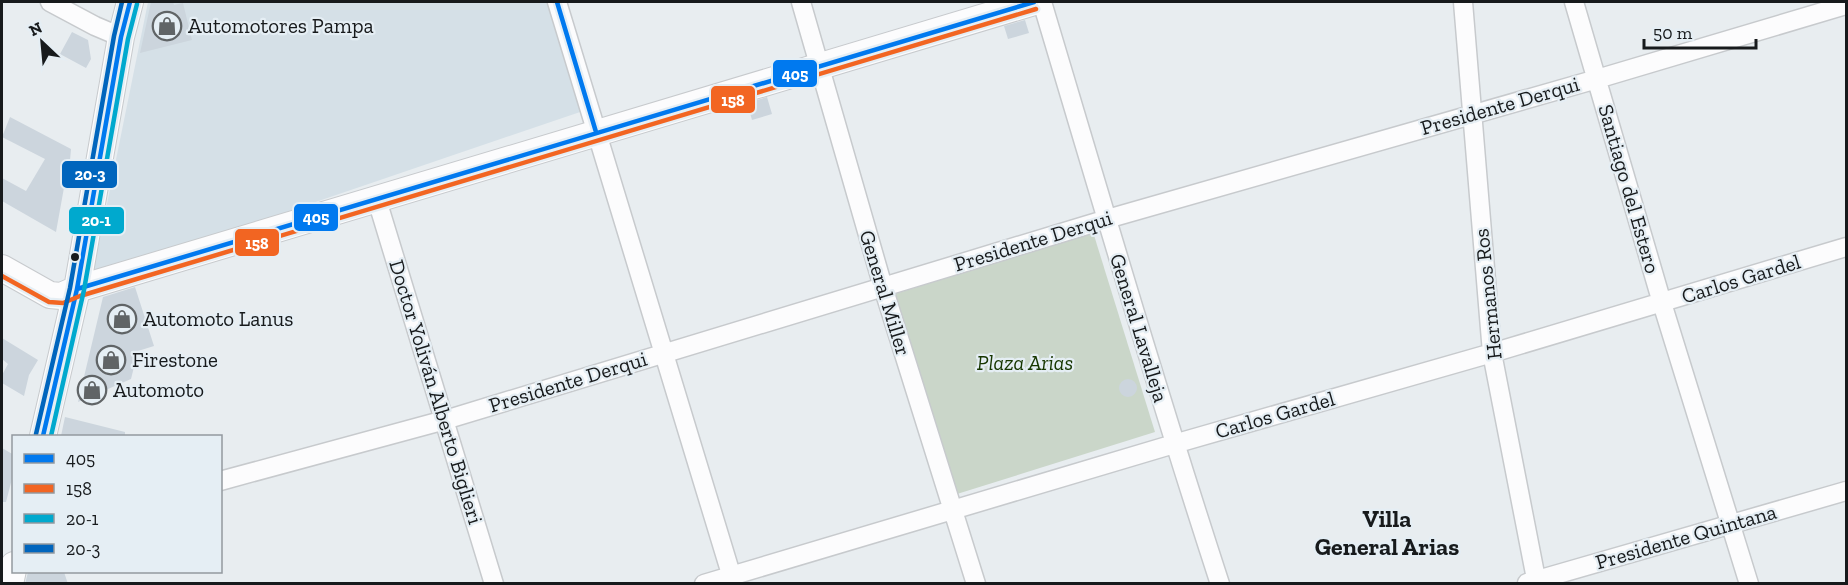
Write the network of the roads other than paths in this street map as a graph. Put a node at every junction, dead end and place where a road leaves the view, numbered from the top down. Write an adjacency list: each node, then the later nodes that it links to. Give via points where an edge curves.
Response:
1 (50, 2): 10 (street)
2 (129, 2): 10 (main road)
3 (557, 2): 14 (street)
4 (801, 2): 11 (street, General Miller)
5 (1034, 2): 11 (main road)
6 (1042, 2): 16 (street, General Lavalleja)
7 (1463, 2): 13 (street, Hermanos Ros)
8 (1574, 2): 12 (street, Santiago del Estero)
9 (1846, 5): 12 (street, Presidente Derqui)
10 (121, 37): 20 (main road)
11 (820, 64): 14 (main road); 19 (street, General Miller)
12 (1597, 79): 13 (street, Presidente Derqui); 21 (street, Santiago del Estero)
13 (1472, 113): 16 (street, Presidente Derqui); 23 (street, Hermanos Ros)
14 (596, 132): 15 (main road); 22 (street)
15 (377, 200): 20 (main road); 24 (street, Doctor Yoliván Alberto Biglieri)
16 (1107, 219): 19 (street, Presidente Derqui); 26 (street, General Lavalleja)
17 (1846, 247): 21 (street, Carlos Gardel)
18 (2, 268): 20 (main road, via 50,295 61,296)
19 (883, 287): 22 (street, Presidente Derqui); 29 (street, General Miller)
20 (78, 289): 25 (main road)
21 (1662, 303): 23 (street, Carlos Gardel); 30 (street, Santiago del Estero)
22 (662, 353): 24 (street, Presidente Derqui); 31 (street)
23 (1492, 353): 26 (street, Carlos Gardel); 32 (street, Hermanos Ros)
24 (445, 420): 27 (street, Presidente Derqui); 33 (street, Doctor Yoliván Alberto Biglieri)
25 (43, 435)
26 (1174, 444): 29 (street, Carlos Gardel); 36 (street, General Lavalleja)
27 (222, 480)
28 (1846, 491): 30 (street, Presidente Quintana)
29 (953, 510): 31 (street, Carlos Gardel); 35 (street, General Miller)
30 (1731, 524): 32 (street, Presidente Quintana); 37 (street, Santiago del Estero)
31 (732, 580): 34 (street, Carlos Gardel)
32 (1533, 582)
33 (494, 584)
34 (704, 584)
35 (976, 584)
36 (1220, 584)
37 (1749, 584)

